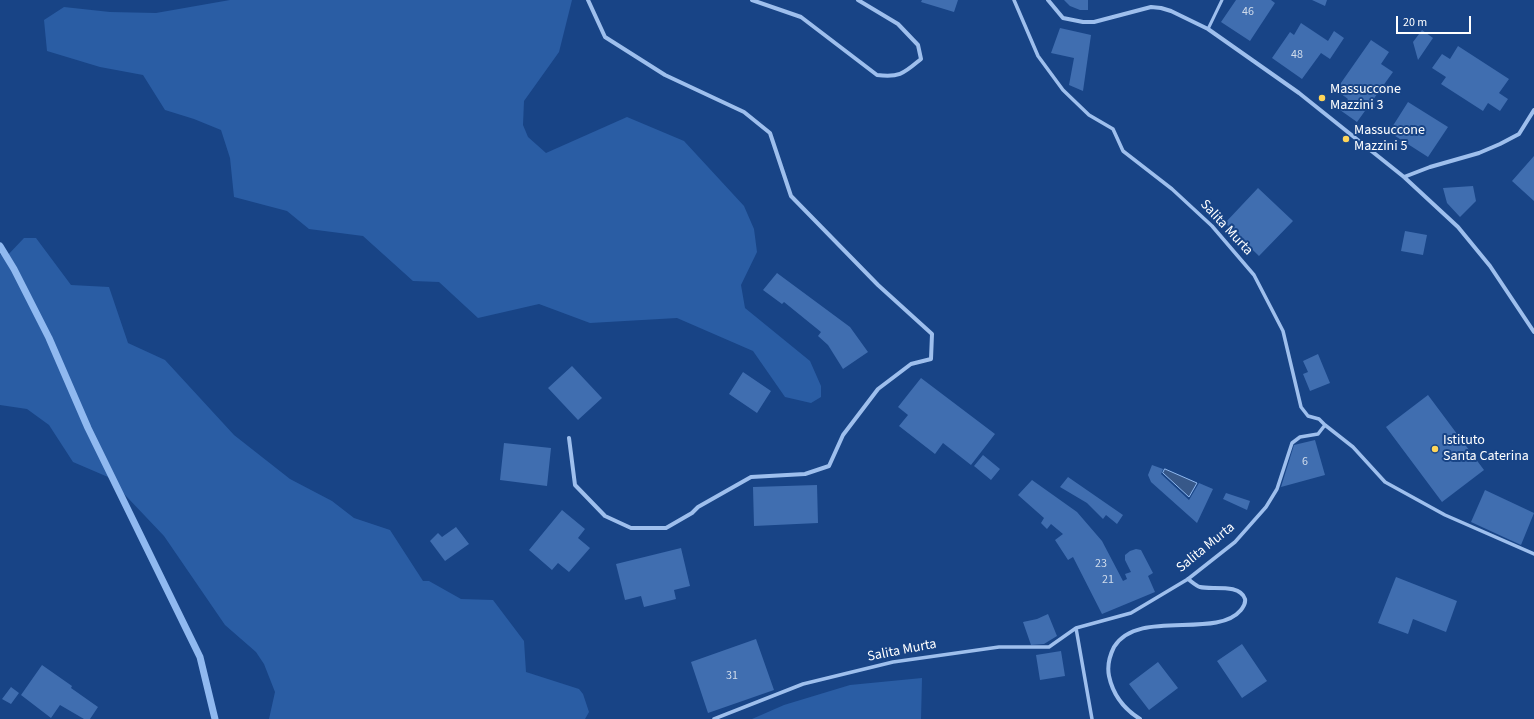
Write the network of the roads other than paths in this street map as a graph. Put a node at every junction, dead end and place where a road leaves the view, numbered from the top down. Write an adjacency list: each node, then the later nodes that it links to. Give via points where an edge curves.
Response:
1 (588, 0): 12 (street, via 605,37 665,75 744,112 770,133 791,196 878,285 932,334 931,359 911,364 878,389 843,435 829,466 805,474 751,477 666,528 631,528 605,516 575,485)
2 (752, 0): 3 (street, via 801,17 877,75 892,77 908,70 921,59 918,45 898,24)
3 (858, 0)
4 (1014, 0): 11 (street, Salita Murta, via 1038,56 1063,90 1089,115 1114,129 1123,151 1172,189 1212,226 1254,275 1283,331 1301,407 1308,416 1319,419)
5 (1048, 0): 7 (street, via 1063,18 1083,22 1094,22 1150,7 1171,11)
6 (1222, 0): 7 (lane)
7 (1208, 28): 9 (street, via 1299,93)
8 (1534, 110): 9 (street, via 1519,134 1500,144)
9 (1404, 177): 10 (street, via 1458,227 1490,266)
10 (1534, 332)
11 (1325, 425): 13 (street, via 1353,447 1386,482 1445,514); 14 (street, Salita Murta, via 1318,434 1300,437 1292,443 1277,489 1266,507 1235,542)
12 (569, 438)
13 (1534, 554)
14 (1188, 579): 15 (street, Salita Murta, via 1131,613); 18 (street, via 1200,587 1231,589 1242,594 1245,605 1237,614 1217,623 1157,626 1128,634 1118,641 1108,661 1112,687 1119,700)
15 (1076, 628): 16 (street, Salita Murta, via 1049,647 999,647 892,662 803,684); 17 (street)
16 (714, 719)
17 (1092, 719)
18 (1140, 719)

